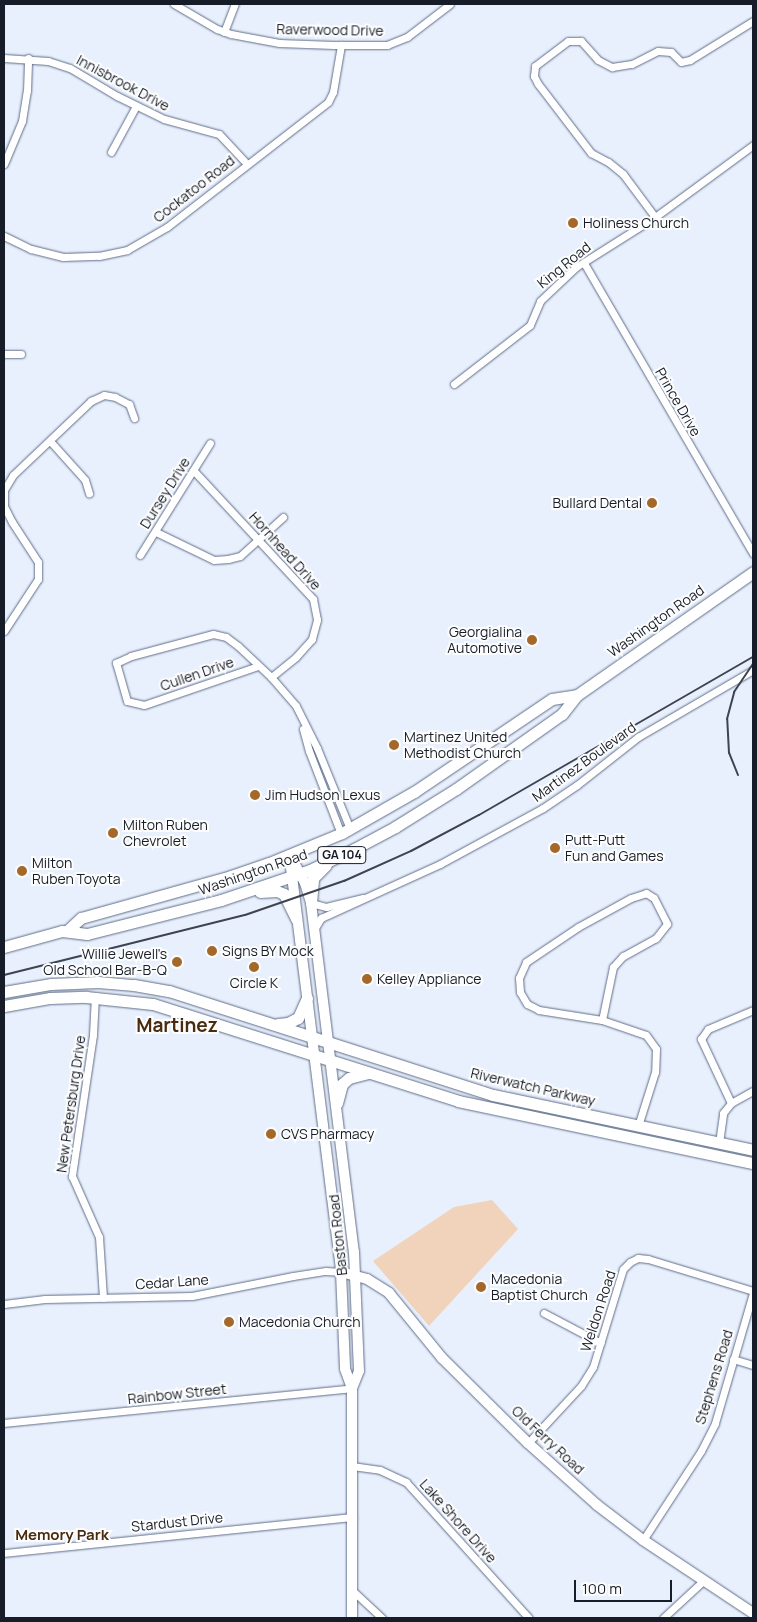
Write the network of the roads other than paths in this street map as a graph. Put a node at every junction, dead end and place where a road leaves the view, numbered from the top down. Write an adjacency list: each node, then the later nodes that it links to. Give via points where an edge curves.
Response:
1 (174, 4): 5 (street, Raverwood Drive)
2 (235, 4): 5 (street)
3 (450, 4): 6 (street, Raverwood Drive, via 406,37 387,45)
4 (753, 21): 14 (street, via 690,60 681,62 670,52 658,51 632,64 612,68 598,60 581,41 568,42 534,66 538,84 591,153 623,174)
5 (224, 32): 6 (street, Raverwood Drive, via 279,43)
6 (341, 45): 13 (street, Cockatoo Road, via 333,92 328,102)
7 (4, 58): 8 (street, Innisbrook Drive)
8 (28, 58): 9 (street, Innisbrook Drive, via 70,68); 12 (street, via 22,121)
9 (136, 106): 11 (street); 13 (street, Innisbrook Drive, via 180,125 219,134)
10 (753, 145): 14 (street, King Road)
11 (111, 152)
12 (4, 164)
13 (247, 164): 15 (street, Cockatoo Road, via 167,227 127,250 99,256 63,257 31,249)
14 (655, 216): 16 (street, King Road)
15 (4, 236)
16 (584, 263): 19 (street, King Road, via 540,301 530,325); 28 (street, Prince Drive)
17 (4, 354): 18 (street)
18 (21, 354)
19 (454, 384)
20 (134, 418): 21 (street, via 129,404 104,395 91,401)
21 (50, 441): 24 (street, via 85,480); 31 (street, via 13,475 4,490 4,506 38,562 38,580)
22 (210, 443): 23 (street, Dursey Drive)
23 (194, 471): 26 (street, Dursey Drive); 27 (street, Hornhead Drive)
24 (89, 493)
25 (283, 517): 27 (street)
26 (156, 532): 27 (street, via 214,560 240,556); 29 (street, Dursey Drive)
27 (259, 539): 35 (street, Hornhead Drive, via 313,599 317,620 312,639)
28 (753, 553)
29 (140, 555)
30 (753, 572): 36 (main road, Washington Road / GA 104)
31 (7, 620): 32 (street)
32 (4, 631)
33 (258, 666): 33 (street, Cullen Drive, via 226,637 213,634 116,663 127,701 144,705); 35 (street)
34 (753, 670): 42 (street, Martinez Boulevard, via 638,738 543,808)
35 (272, 678): 37 (street, via 296,706 316,748)
36 (577, 695): 37 (main road, Washington Road / GA 104, via 552,698 414,792); 39 (main road, Washington Road / GA 104, via 562,714 426,809)
37 (345, 831): 38 (main road, Washington Road / GA 104)
38 (290, 855): 40 (main road, Baston Road); 46 (main road, Washington Road / GA 104, via 231,876 82,918)
39 (331, 860): 40 (main road, Washington Road / GA 104); 43 (main road, via 313,878)
40 (296, 875): 41 (main road, Washington Road / GA 104); 43 (main road, Baston Road); 44 (main road)
41 (248, 892): 44 (main road, via 280,892); 46 (main road, Washington Road / GA 104, via 87,934)
42 (373, 896): 43 (street, Martinez Boulevard, via 326,907); 45 (street, Martinez Boulevard, via 321,918)
43 (311, 903): 45 (main road, Baston Road)
44 (296, 918): 51 (main road)
45 (314, 929): 58 (main road, Baston Road)
46 (68, 930): 47 (main road, Washington Road / GA 104)
47 (4, 947)
48 (4, 992): 49 (main road, Riverwatch Parkway, via 51,984 98,982 134,984)
49 (180, 994): 53 (main road); 56 (main road, Riverwatch Parkway)
50 (96, 996): 52 (main road, Riverwatch Parkway, via 50,998); 53 (main road, Riverwatch Parkway); 72 (street, New Petersburg Drive, via 94,1035 72,1176 99,1238)
51 (307, 998): 56 (main road, via 298,1018 288,1024); 57 (main road)
52 (4, 1006)
53 (175, 1010): 59 (main road, Riverwatch Parkway)
54 (753, 1010): 64 (street, via 708,1030 701,1039)
55 (602, 1020): 55 (street, via 613,968 623,956 656,938 667,924 654,898 646,893 631,898 536,954 526,962 519,978 520,992 527,1004 539,1010); 65 (street, via 646,1035 656,1049 655,1072)
56 (275, 1025): 57 (main road, Riverwatch Parkway)
57 (311, 1036): 58 (main road, Riverwatch Parkway); 59 (main road)
58 (328, 1042): 60 (main road, Baston Road); 65 (main road, Riverwatch Parkway, via 493,1096)
59 (313, 1057): 60 (main road, Riverwatch Parkway); 69 (main road)
60 (331, 1062): 61 (main road, Riverwatch Parkway); 63 (main road, Baston Road)
61 (369, 1073): 63 (main road, via 349,1078 342,1084); 68 (main road, Riverwatch Parkway, via 489,1109)
62 (753, 1091): 64 (street)
63 (338, 1102): 70 (main road, Baston Road)
64 (731, 1103): 66 (street, via 723,1113)
65 (638, 1126): 66 (main road, Riverwatch Parkway)
66 (719, 1143): 67 (main road, Riverwatch Parkway)
67 (753, 1150)
68 (753, 1163)
69 (341, 1272): 70 (main road, Old Ferry Road); 72 (street, Cedar Lane, via 293,1276 192,1296); 78 (main road, via 345,1369)
70 (356, 1276): 78 (main road, Baston Road, via 359,1371); 80 (main road, Old Ferry Road, via 389,1293 442,1358)
71 (753, 1292): 75 (street, Weldon Road, via 638,1258 624,1269); 76 (street, Stephens Road)
72 (103, 1298): 73 (street, Cedar Lane, via 45,1299)
73 (4, 1304)
74 (544, 1313): 75 (street)
75 (601, 1343): 80 (street, Weldon Road, via 587,1378)
76 (733, 1359): 77 (street); 83 (street, Stephens Road, via 708,1438)
77 (753, 1365)
78 (352, 1388): 79 (street, Rainbow Street); 81 (main road, Baston Road)
79 (4, 1422)
80 (528, 1443): 83 (main road, Old Ferry Road)
81 (352, 1466): 82 (main road, Baston Road); 90 (street, Lake Shore Drive, via 380,1470 406,1482)
82 (353, 1517): 84 (street, Stardust Drive); 86 (main road, Baston Road)
83 (643, 1540): 85 (main road, Old Ferry Road)
84 (4, 1553)
85 (703, 1581): 87 (main road, Old Ferry Road); 91 (street)
86 (353, 1591): 88 (main road, Baston Road); 89 (street)
87 (753, 1613)
88 (352, 1618)
89 (382, 1618)
90 (529, 1618)
91 (663, 1618)

